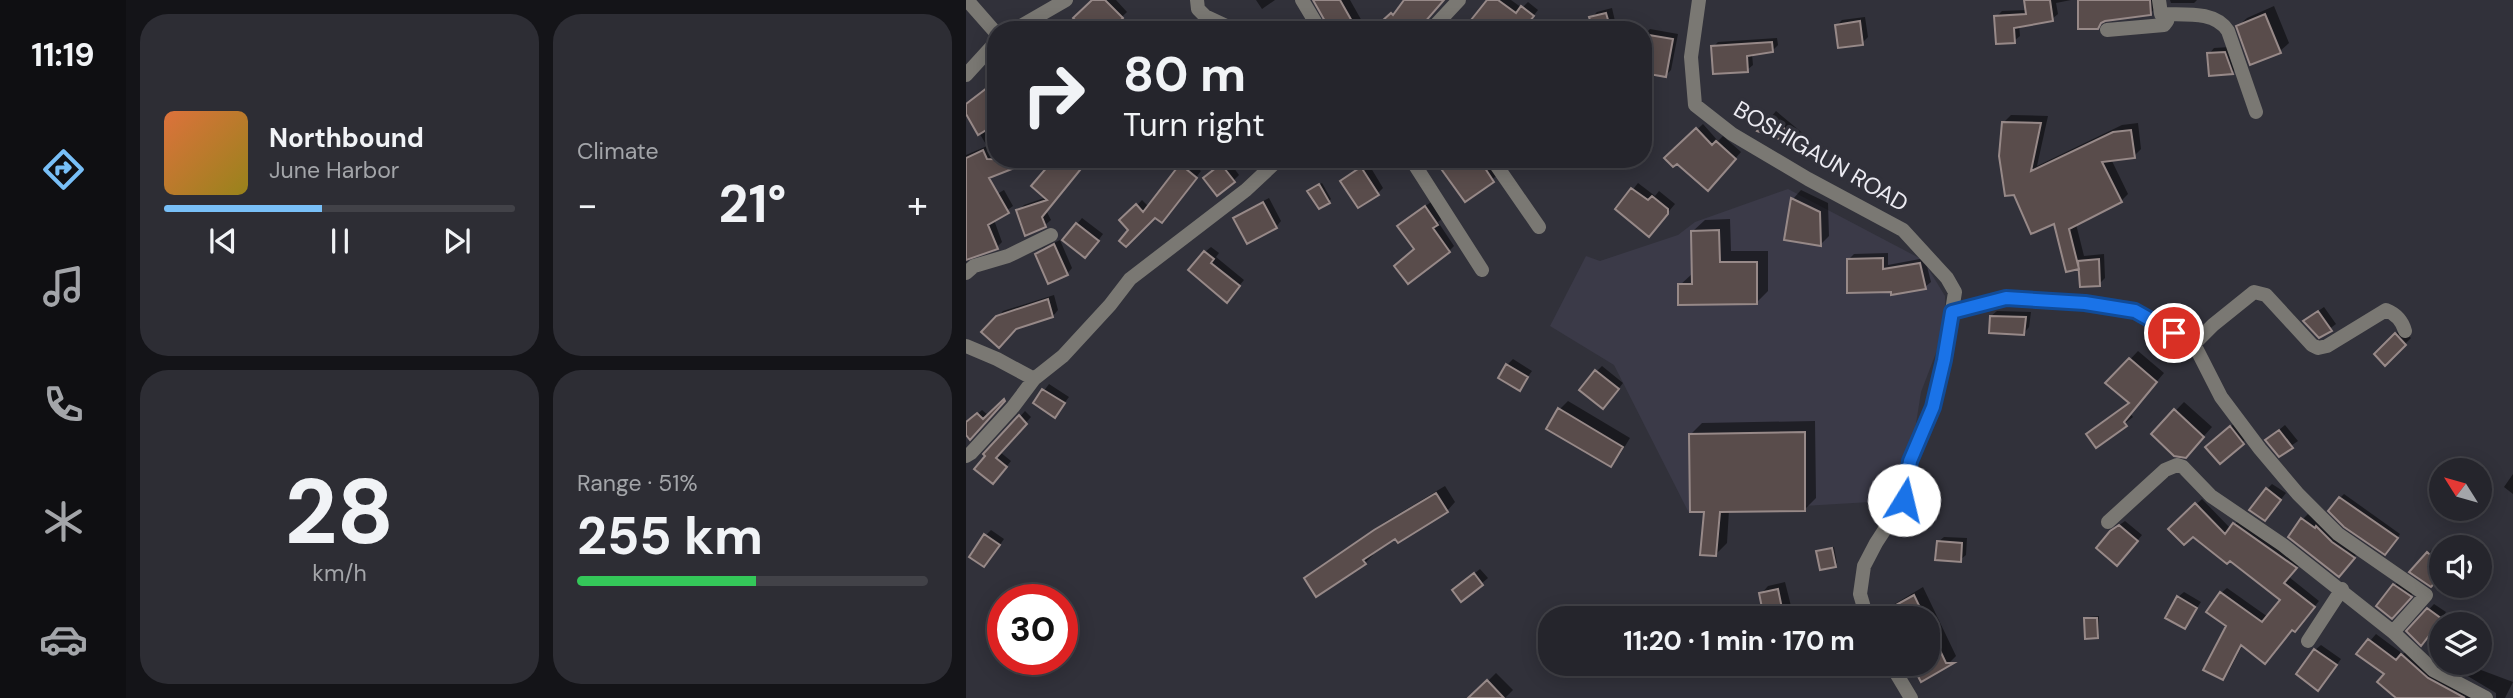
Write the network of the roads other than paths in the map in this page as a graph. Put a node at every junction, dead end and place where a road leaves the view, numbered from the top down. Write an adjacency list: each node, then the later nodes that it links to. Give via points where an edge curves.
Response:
1 (967, 0): 12 (street)
2 (1197, 0): 9 (street, via 1198,9)
3 (1303, 0): 10 (street)
4 (1459, 0): 11 (street)
5 (1699, 0): 24 (street, BOSHIGAUN ROAD, via 1691,57 1695,106 1808,180 1903,230 1947,278 1955,292)
6 (1060, 2): 8 (street)
7 (2160, 7): 13 (street, via 2167,21 2158,26); 16 (street, via 2222,22)
8 (1029, 21)
9 (1216, 21)
10 (1315, 21)
11 (1439, 21)
12 (987, 23)
13 (2107, 30)
14 (987, 52): 15 (street)
15 (966, 75)
16 (2256, 112)
17 (1269, 168): 28 (street, via 1130,279 1063,356)
18 (1417, 168): 22 (street)
19 (1498, 168): 20 (street)
20 (1539, 227)
21 (1051, 235): 23 (street)
22 (1482, 270)
23 (966, 272)
24 (1952, 312): 26 (street, via 2006,298 2085,303 2135,311); 32 (street, BOSHIGAUN ROAD, via 1933,407 1910,461 1904,500 1864,566 1860,594)
25 (2405, 331): 26 (street, via 2394,313 2386,310 2318,348 2266,295 2254,292)
26 (2194, 344): 33 (street, via 2221,397 2298,494 2338,534 2426,595)
27 (966, 346): 28 (street)
28 (1034, 379): 29 (street)
29 (966, 456)
30 (2108, 522): 31 (street, via 2177,464 2211,496)
31 (2342, 589): 33 (street); 34 (street)
32 (1864, 606)
33 (2393, 632): 37 (street, via 2433,670)
34 (2308, 641)
35 (1897, 676): 36 (street)
36 (1910, 698)
37 (2486, 698)

